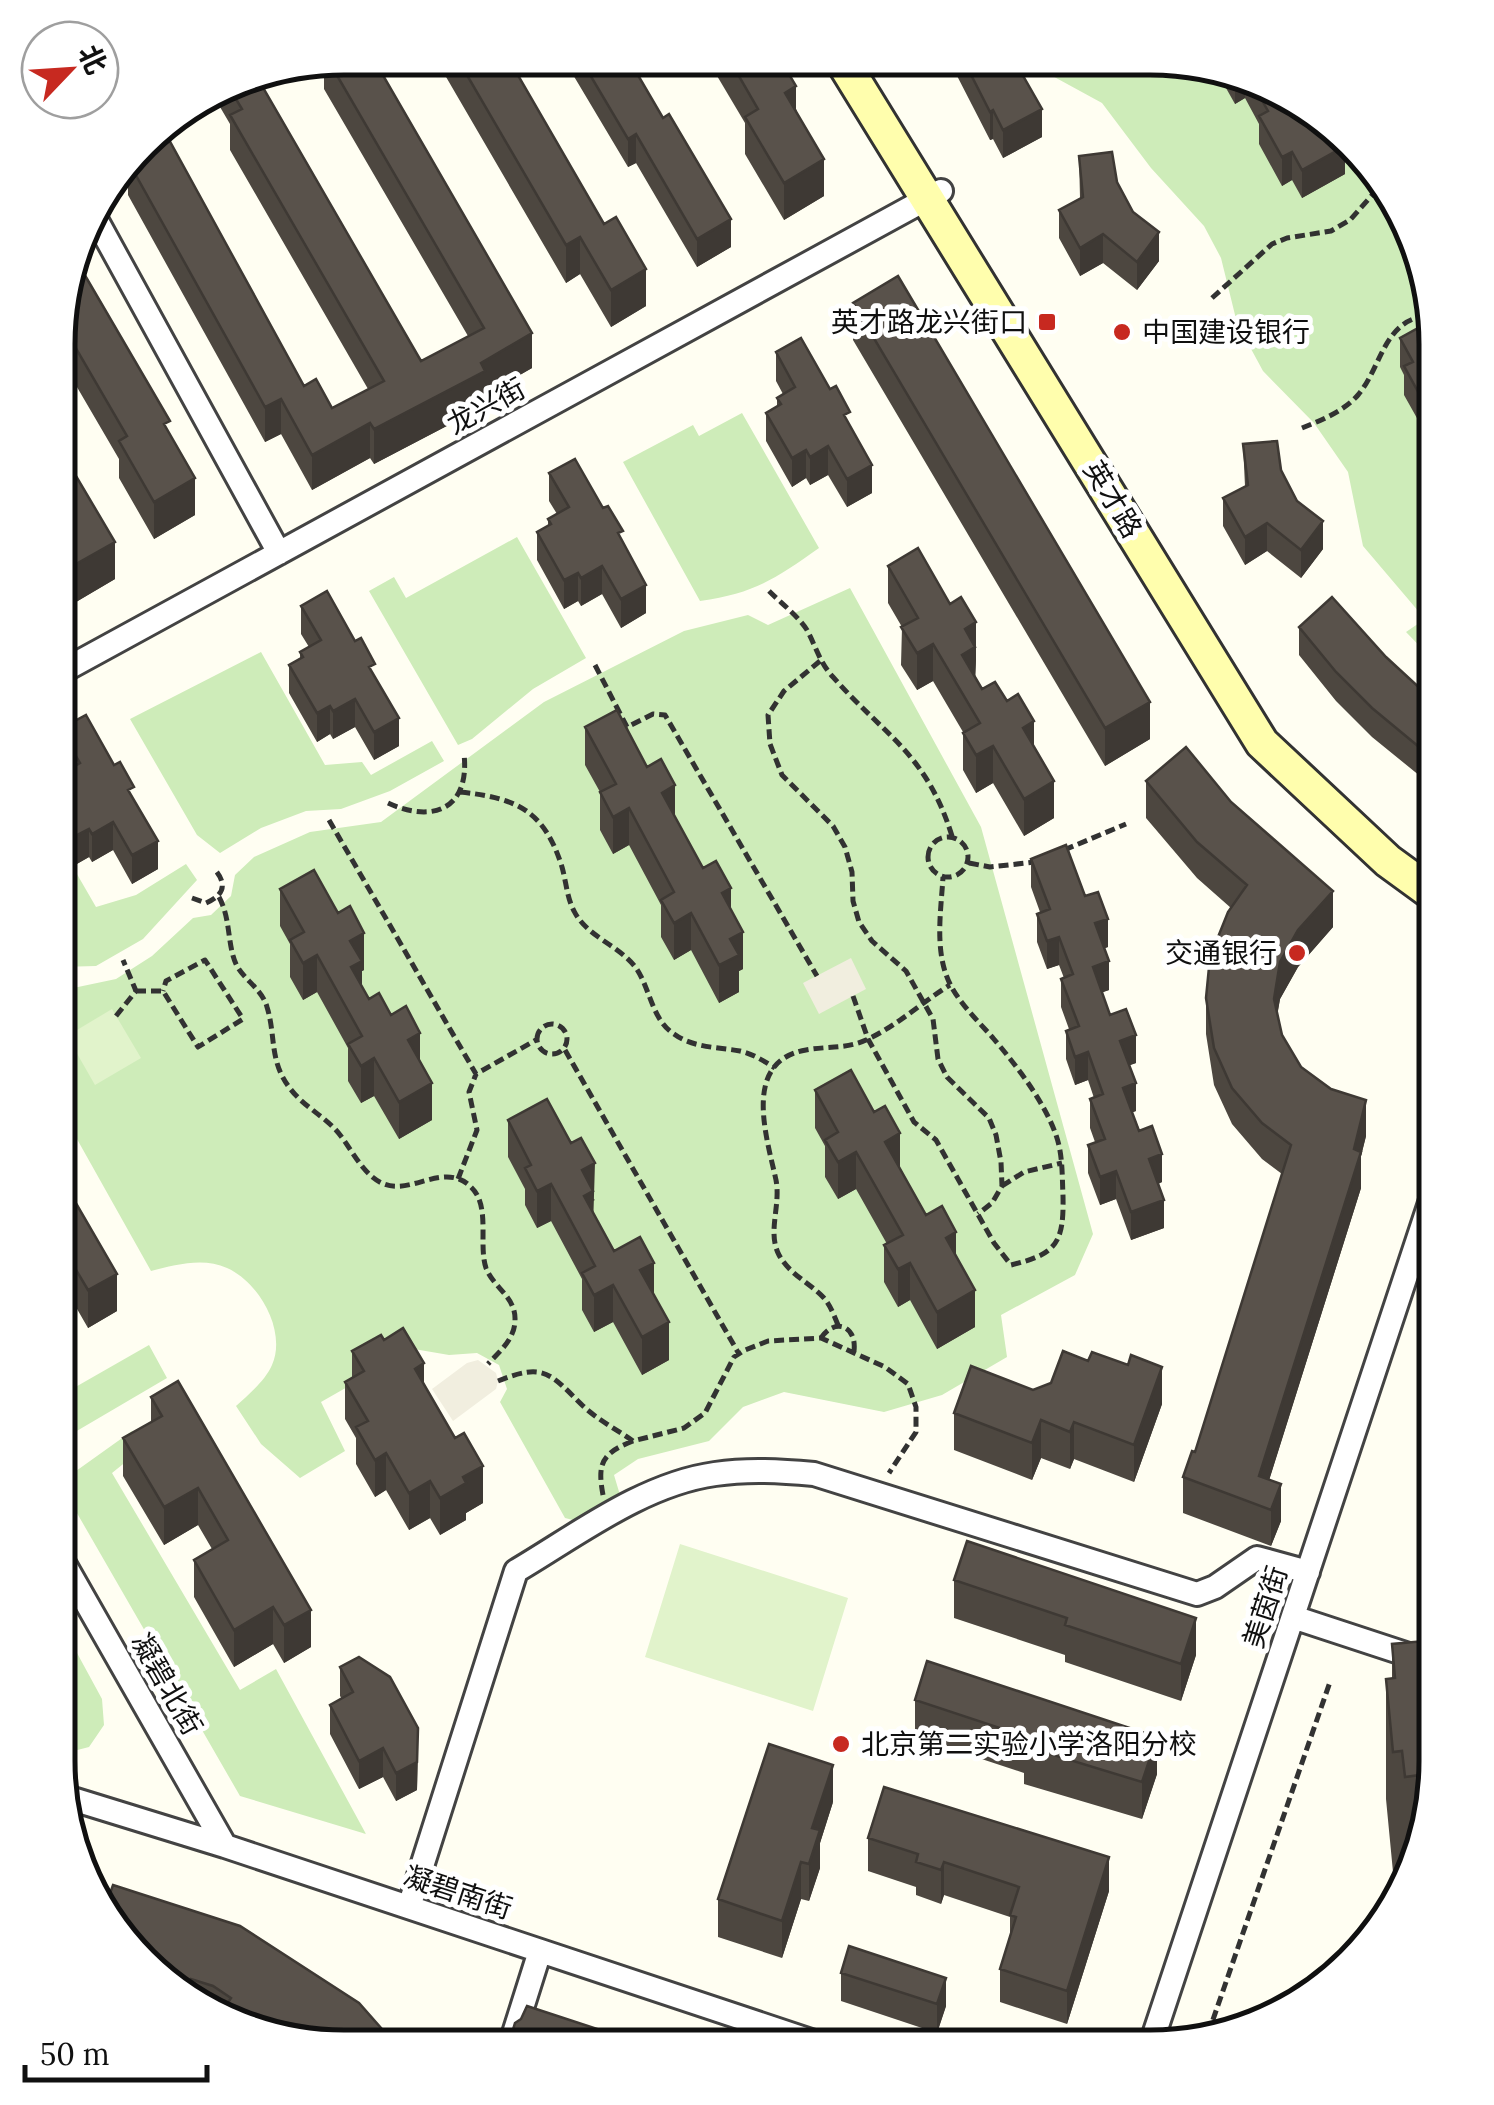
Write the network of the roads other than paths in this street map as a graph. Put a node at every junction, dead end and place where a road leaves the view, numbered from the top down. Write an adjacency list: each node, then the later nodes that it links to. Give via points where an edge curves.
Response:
1 (852, 75): 3 (main road, 英才路)
2 (869, 75): 3 (main road, 英才路)
3 (935, 194): 5 (street, 龙兴街); 7 (main road, 英才路, via 1272,731); 8 (main road, 英才路, via 1262,743)
4 (101, 229): 5 (street)
5 (280, 553): 6 (street, 龙兴街)
6 (75, 665)
7 (1419, 865)
8 (1419, 883)
9 (1418, 1238): 10 (street, 美茵街)
10 (1308, 1572): 12 (street, 美茵街); 16 (street, via 1257,1558 1198,1594 799,1472 712,1474 669,1486 516,1571)
11 (75, 1582): 15 (street, 凝碧北街)
12 (1293, 1616): 13 (street); 20 (street, 美茵街)
13 (1418, 1658)
14 (79, 1801): 15 (street, 凝碧南街)
15 (224, 1846): 16 (street, 凝碧南街)
16 (409, 1907): 17 (street, 凝碧南街)
17 (540, 1950): 18 (street); 19 (street, 凝碧南街)
18 (515, 2030)
19 (782, 2030)
20 (1156, 2030)

